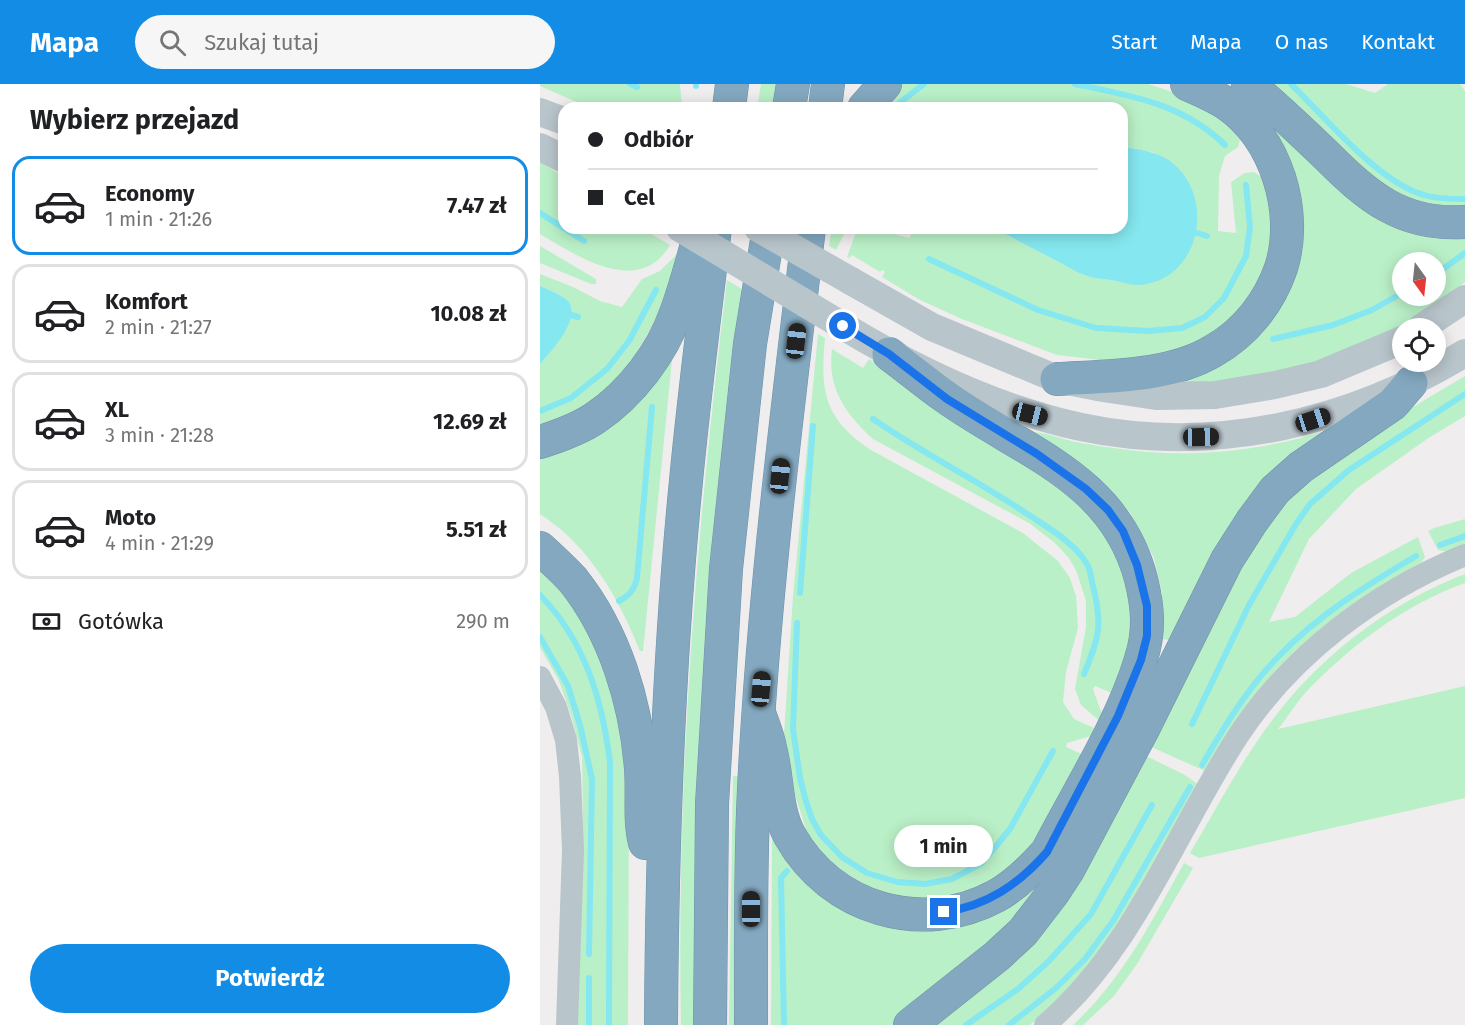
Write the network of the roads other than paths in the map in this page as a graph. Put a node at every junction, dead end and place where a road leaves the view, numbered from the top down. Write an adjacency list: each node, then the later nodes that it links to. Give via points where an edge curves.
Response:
1 (732, 84): 7 (highway)
2 (793, 84): 8 (highway)
3 (828, 84): 9 (highway)
4 (885, 84): 10 (highway)
5 (1186, 84): 27 (highway, via 1228,105 1247,123 1273,160 1286,221 1275,283 1244,328 1195,360 1131,374)
6 (1248, 84): 15 (highway, via 1378,202 1424,220)
7 (730, 102)
8 (790, 102)
9 (826, 102)
10 (869, 102)
11 (540, 112): 12 (street)
12 (558, 119)
13 (540, 147): 14 (street)
14 (558, 156)
15 (1465, 222)
16 (690, 234): 26 (street, bridge)
17 (700, 234): 29 (highway, via 676,314 662,346 643,372 595,418)
18 (713, 234): 34 (highway, via 678,576)
19 (769, 234): 27 (street, bridge, via 932,327)
20 (769, 234): 37 (highway, via 750,344 726,569 712,804)
21 (808, 234): 33 (highway, via 777,499)
22 (1465, 299): 23 (street)
23 (1436, 318)
24 (1392, 344): 27 (street, via 1322,374 1215,394 1156,396)
25 (1465, 353): 28 (street)
26 (889, 354): 28 (street, via 1030,414 1093,429 1180,438 1222,437 1313,420); 33 (highway, via 947,399 1037,454 1108,510 1123,531 1137,565 1147,606 1147,636 1141,660 1118,716 1047,852 1031,871 995,896 962,909 925,915 893,913 847,895 807,859 790,836 781,813 771,748)
27 (1058, 379)
28 (1411, 383): 39 (highway, via 1393,404 1301,467 1269,498 1227,560 1144,727 1053,893 1023,932 997,956)
29 (540, 442)
30 (540, 548): 34 (highway, via 573,580 596,615 627,687 641,769 642,832)
31 (1465, 555): 40 (street, via 1380,598 1315,648 1270,694 1238,736 1173,852 1106,959)
32 (540, 677): 35 (street, via 567,740 570,776 573,850)
33 (759, 713): 38 (highway, via 751,885)
34 (662, 915): 36 (highway)
35 (567, 1025)
36 (661, 1025)
37 (710, 1025)
38 (751, 1025)
39 (910, 1025)
40 (1045, 1025)

